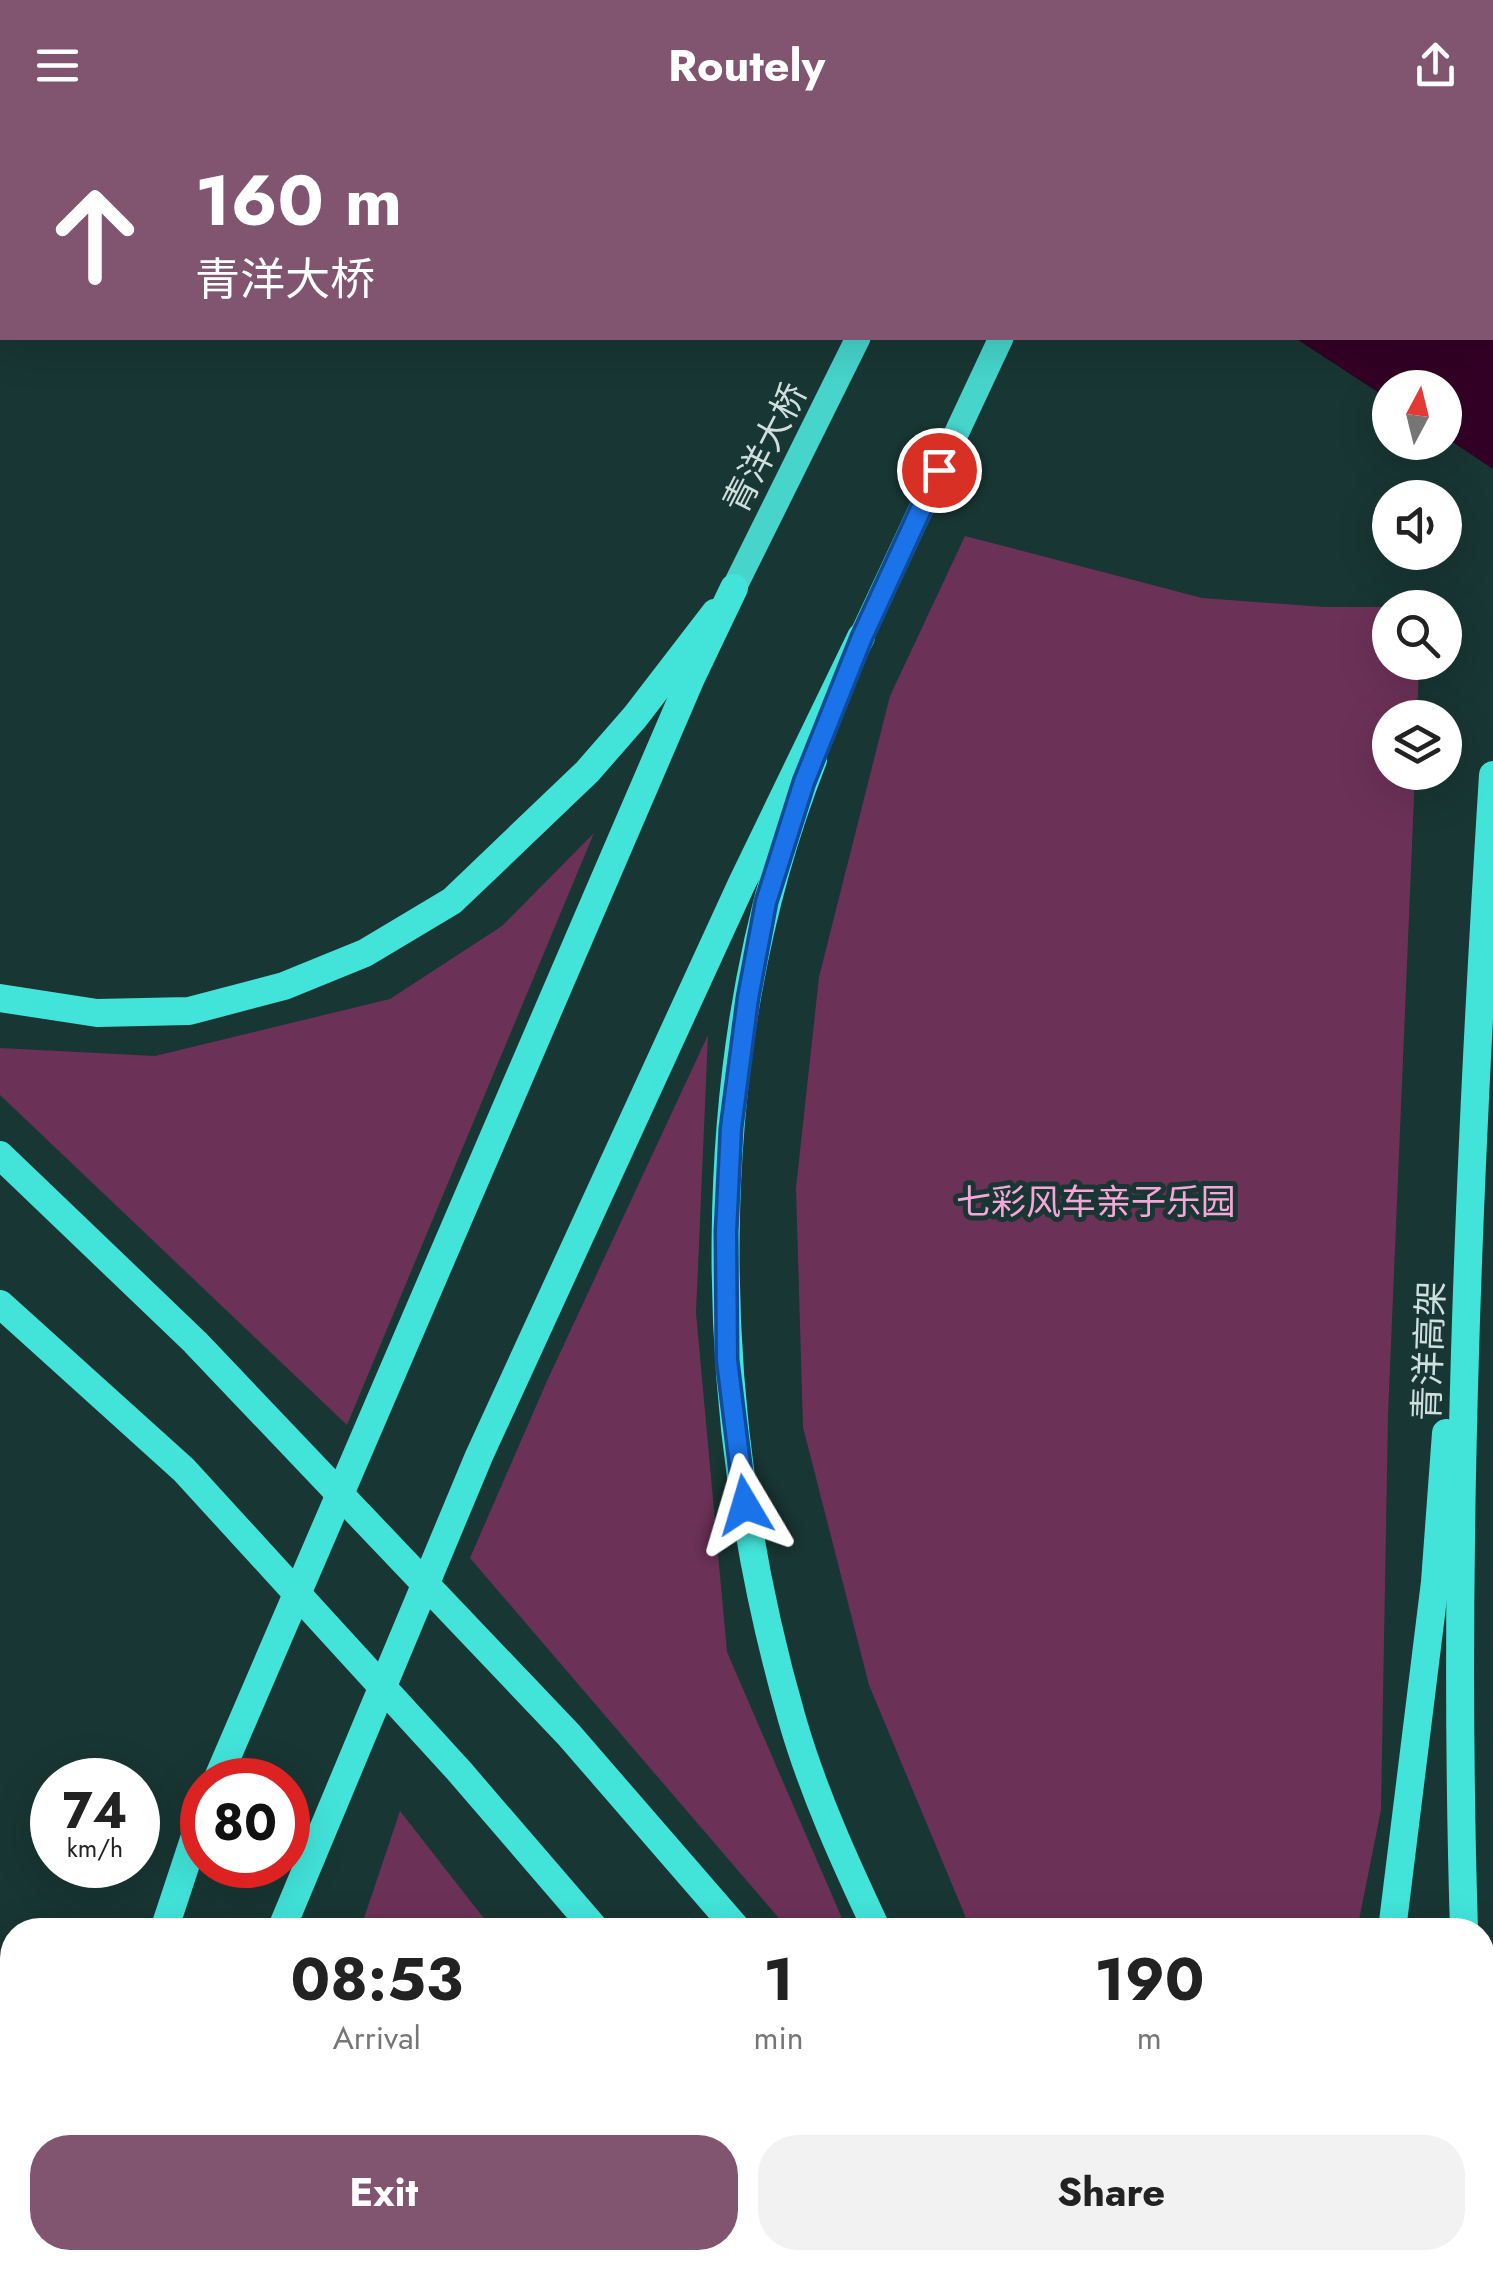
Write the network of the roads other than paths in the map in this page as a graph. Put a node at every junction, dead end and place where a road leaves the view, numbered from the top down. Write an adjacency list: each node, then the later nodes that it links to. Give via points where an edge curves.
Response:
1 (857, 340): 3 (main road, 青洋大桥)
2 (1001, 340): 4 (main road)
3 (734, 588): 6 (highway, bridge, via 588,772 452,901 365,952 284,986 188,1011 97,1013); 10 (highway, bridge)
4 (862, 637): 13 (highway, bridge, via 487,1438); 16 (highway, bridge, via 804,782 766,902 731,1128 726,1232 727,1360 750,1541 792,1720)
5 (1493, 775): 7 (highway, 青洋高架)
6 (0, 998)
7 (1474, 1072): 17 (highway, via 1435,1582); 18 (highway, 青洋高架, via 1460,1578)
8 (0, 1155): 15 (highway, via 195,1342 570,1734)
9 (0, 1304): 14 (highway, via 184,1470)
10 (227, 1758)
11 (180, 1882): 12 (highway)
12 (168, 1918)
13 (286, 1918)
14 (586, 1918)
15 (728, 1918)
16 (871, 1918)
17 (1393, 1918)
18 (1464, 1918)

